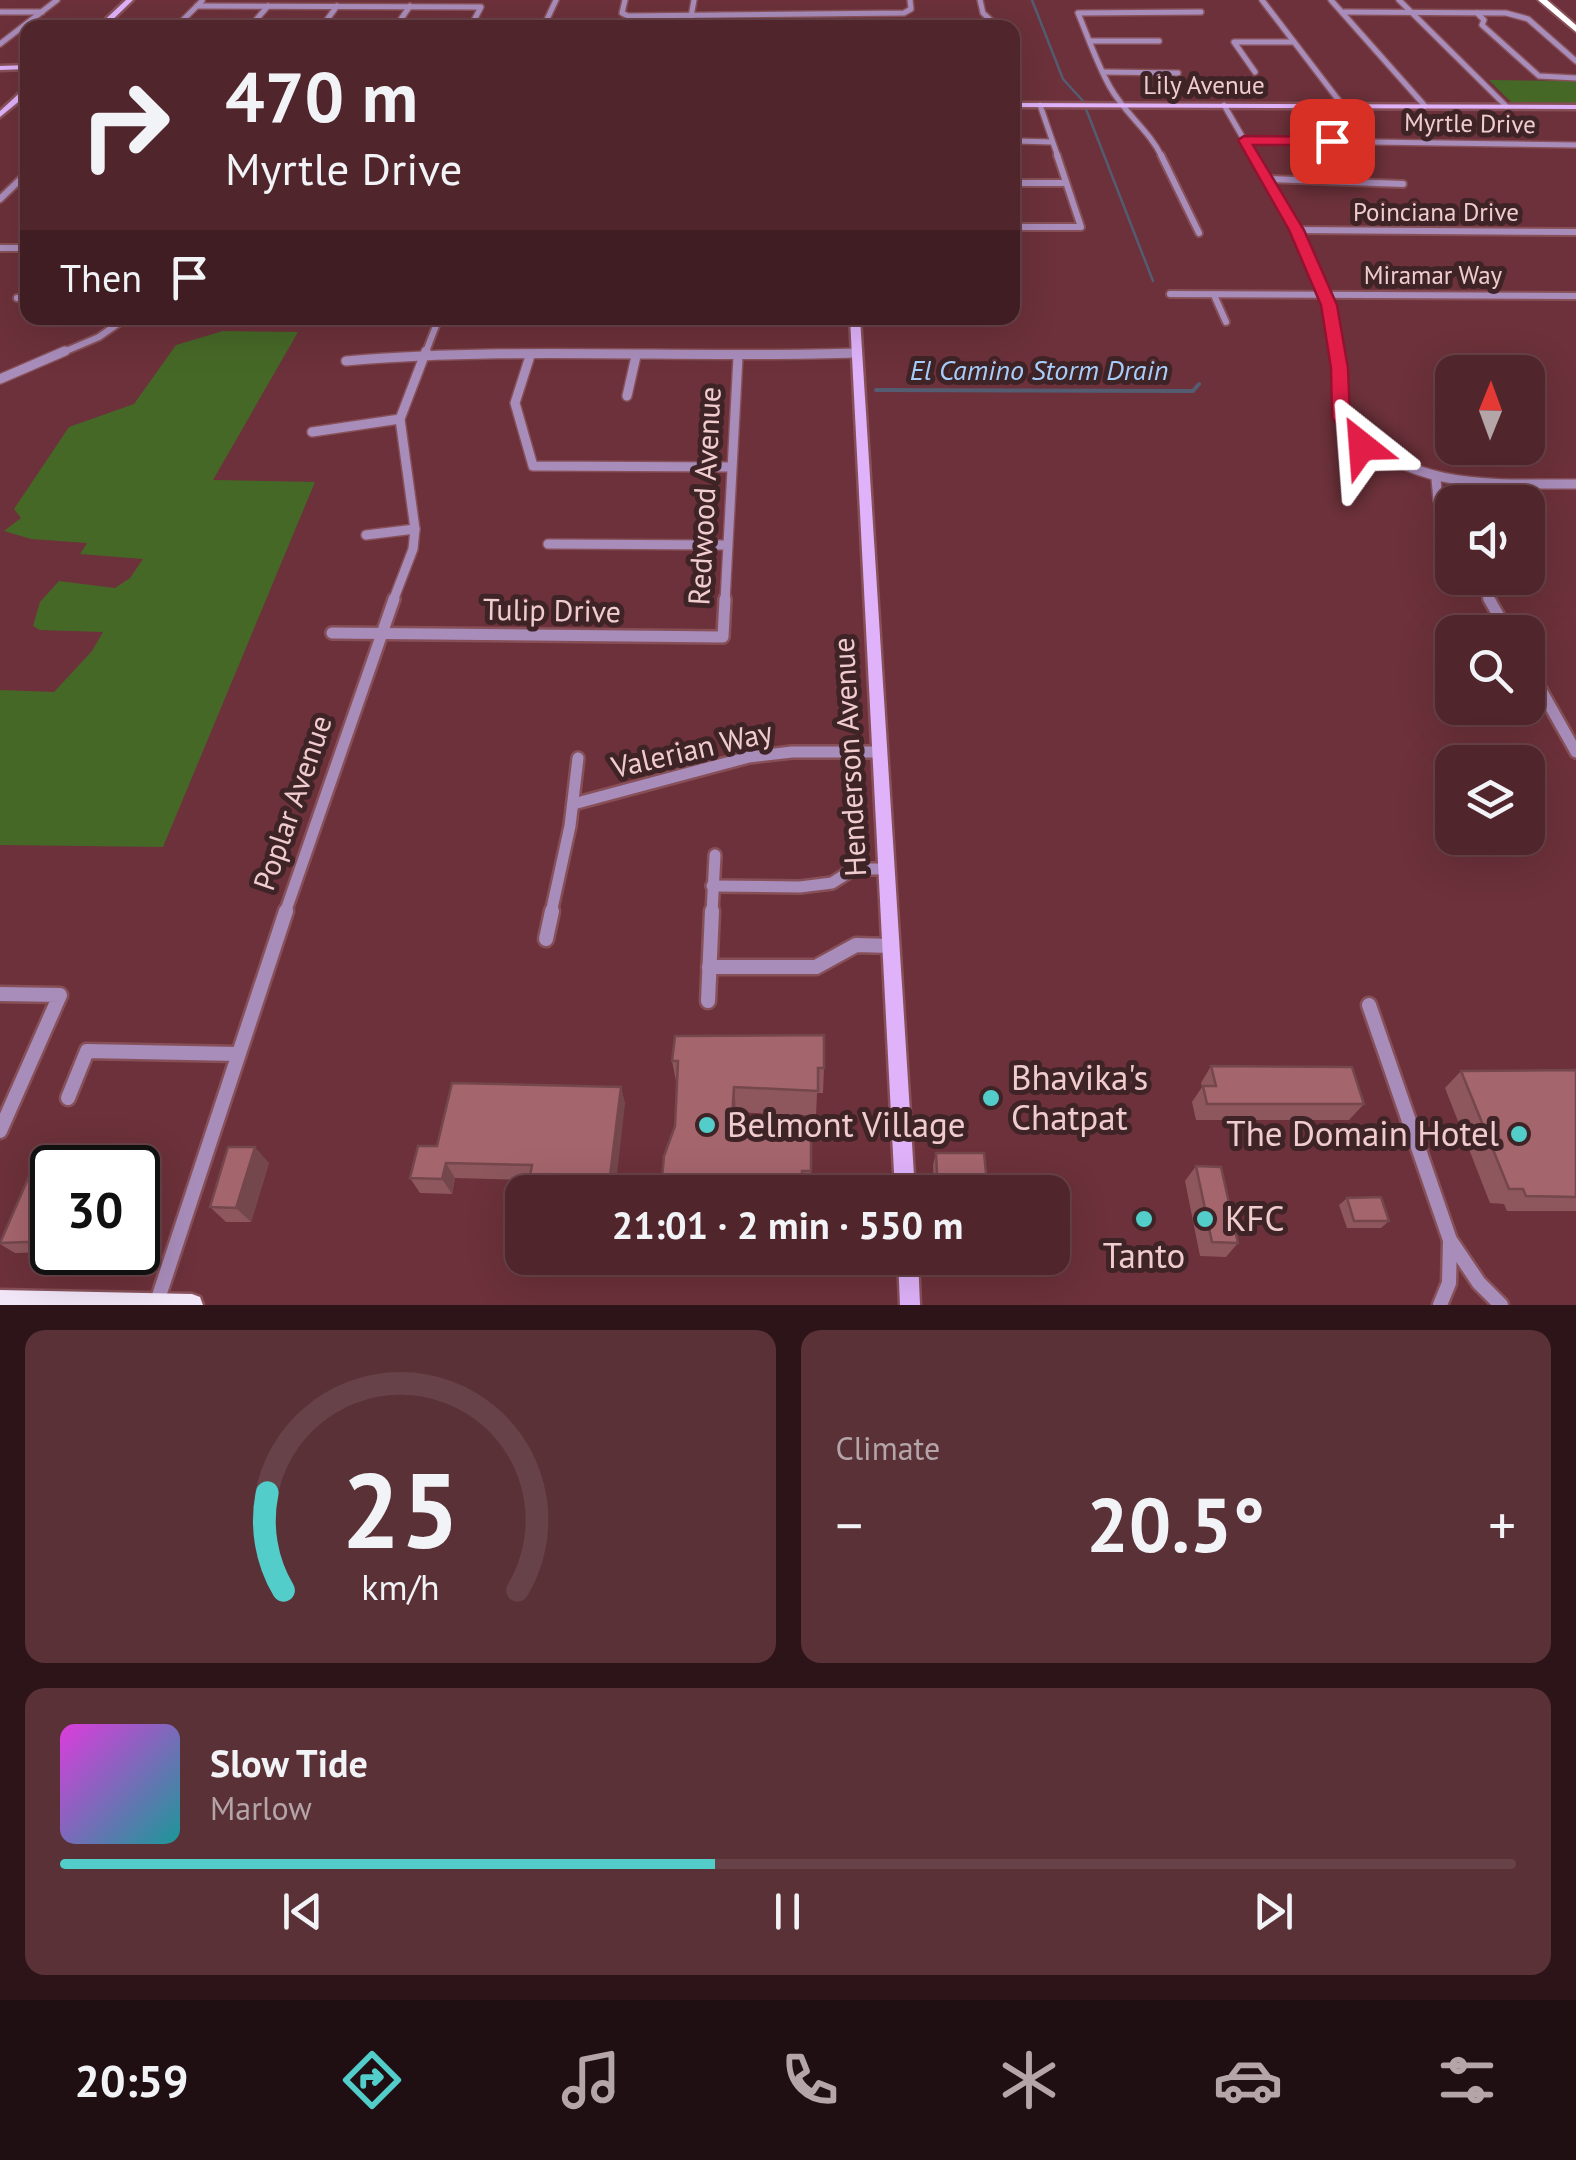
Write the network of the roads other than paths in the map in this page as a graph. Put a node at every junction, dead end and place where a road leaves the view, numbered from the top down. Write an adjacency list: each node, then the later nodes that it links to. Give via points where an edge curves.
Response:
1 (57, 0): 18 (street)
2 (130, 0): 27 (street)
3 (625, 0): 24 (street, via 625,15)
4 (694, 0): 24 (street)
5 (910, 0): 21 (street, via 906,12)
6 (1193, 0): 33 (street, via 1201,12 1078,13)
7 (1262, 0): 35 (street)
8 (1331, 0): 19 (street)
9 (1398, 0): 20 (street)
10 (1464, 0): 22 (street)
11 (1542, 0): 32 (highway)
12 (1556, 0): 23 (highway)
13 (200, 3): 14 (street)
14 (268, 6): 15 (street); 28 (street)
15 (338, 6): 16 (street); 29 (street)
16 (410, 6): 25 (street); 30 (street, via 480,8)
17 (0, 12): 18 (street)
18 (42, 12): 26 (street)
19 (1344, 12): 20 (street); 47 (street)
20 (1411, 12): 22 (street); 48 (street)
21 (842, 13): 24 (street); 31 (street)
22 (1478, 13): 36 (street, via 1528,19); 40 (street, via 1482,25 1535,74)
23 (1576, 16)
24 (691, 17)
25 (401, 19)
26 (31, 20)
27 (108, 20)
28 (256, 20)
29 (328, 20)
30 (474, 20)
31 (842, 20)
32 (1576, 28)
33 (1090, 41): 34 (street); 37 (street)
34 (1159, 41)
35 (1294, 42): 38 (street, via 1234,42); 46 (street)
36 (1576, 61)
37 (1103, 72): 39 (street); 44 (street)
38 (1255, 72)
39 (1178, 73)
40 (1572, 78)
41 (20, 97): 50 (street)
42 (1020, 104): 43 (street, Lily Avenue)
43 (1040, 105): 44 (street, Lily Avenue); 53 (street)
44 (1123, 105): 45 (street, Lily Avenue); 64 (street, via 1153,138)
45 (1224, 105): 46 (street, Lily Avenue); 51 (street)
46 (1342, 106): 47 (street, Lily Avenue)
47 (1425, 106): 48 (street, Lily Avenue)
48 (1506, 106): 49 (street, Lily Avenue)
49 (1576, 107)
50 (0, 115)
51 (1244, 140): 54 (street, Myrtle Drive); 56 (street)
52 (1020, 141): 53 (street)
53 (1052, 142): 58 (street)
54 (1576, 145)
55 (20, 180): 60 (street)
56 (1266, 180): 59 (street); 62 (street)
57 (1020, 182): 58 (street)
58 (1066, 183): 61 (street, via 1081,227)
59 (1403, 184)
60 (0, 199)
61 (1020, 227)
62 (1296, 230): 63 (street, Poinciana Drive); 67 (street)
63 (1576, 232)
64 (1199, 234)
65 (1170, 294): 66 (street, Miramar Way)
66 (1214, 295): 67 (street, Miramar Way); 71 (street)
67 (1324, 295): 68 (street, Miramar Way); 86 (street, via 1344,427 1377,457)
68 (1576, 296)
69 (16, 298): 70 (street)
70 (20, 298)
71 (1226, 322)
72 (116, 325): 81 (street)
73 (436, 325): 75 (street, Poplar Avenue)
74 (855, 325): 76 (street, Henderson Avenue)
75 (423, 354): 77 (street); 80 (street); 83 (street, Poplar Avenue)
76 (857, 354): 79 (street); 97 (street, Henderson Avenue)
77 (530, 356): 78 (street); 85 (street, via 516,403 532,466)
78 (636, 356): 79 (street); 82 (street)
79 (738, 357): 85 (street, Redwood Avenue)
80 (346, 361)
81 (0, 379)
82 (627, 396)
83 (400, 419): 84 (street); 89 (street, Poplar Avenue)
84 (312, 432)
85 (731, 467): 92 (street, Redwood Avenue)
86 (1436, 478): 87 (street); 88 (street)
87 (1576, 484)
88 (1437, 485)
89 (415, 530): 90 (street); 94 (street, Poplar Avenue)
90 (366, 535)
91 (548, 544): 92 (street)
92 (726, 545): 95 (street, Redwood Avenue)
93 (332, 633): 94 (street, Tulip Drive)
94 (380, 634): 95 (street, Tulip Drive); 110 (street, Poplar Avenue)
95 (723, 638)
96 (1545, 696): 98 (street)
97 (879, 752): 100 (street, Valerian Way, via 749,757); 102 (street, Henderson Avenue)
98 (1576, 752)
99 (578, 758): 100 (street)
100 (577, 803): 104 (street)
101 (714, 855): 103 (street)
102 (886, 869): 103 (street, via 854,868 832,883 800,887); 105 (street, Henderson Avenue)
103 (712, 886): 106 (street)
104 (546, 939)
105 (891, 946): 106 (street, via 856,945 816,967); 113 (street, Henderson Avenue)
106 (709, 966): 108 (street)
107 (0, 994): 112 (street, via 60,995)
108 (708, 1000)
109 (1369, 1004): 114 (street)
110 (237, 1054): 111 (street, via 87,1051); 117 (street, Poplar Avenue)
111 (68, 1098)
112 (0, 1131)
113 (904, 1175)
114 (1450, 1240): 120 (street, via 1449,1283); 121 (street)
115 (909, 1275): 119 (street)
116 (0, 1301): 117 (main road)
117 (156, 1305): 118 (main road)
118 (192, 1305)
119 (910, 1305)
120 (1440, 1305)
121 (1501, 1305)

